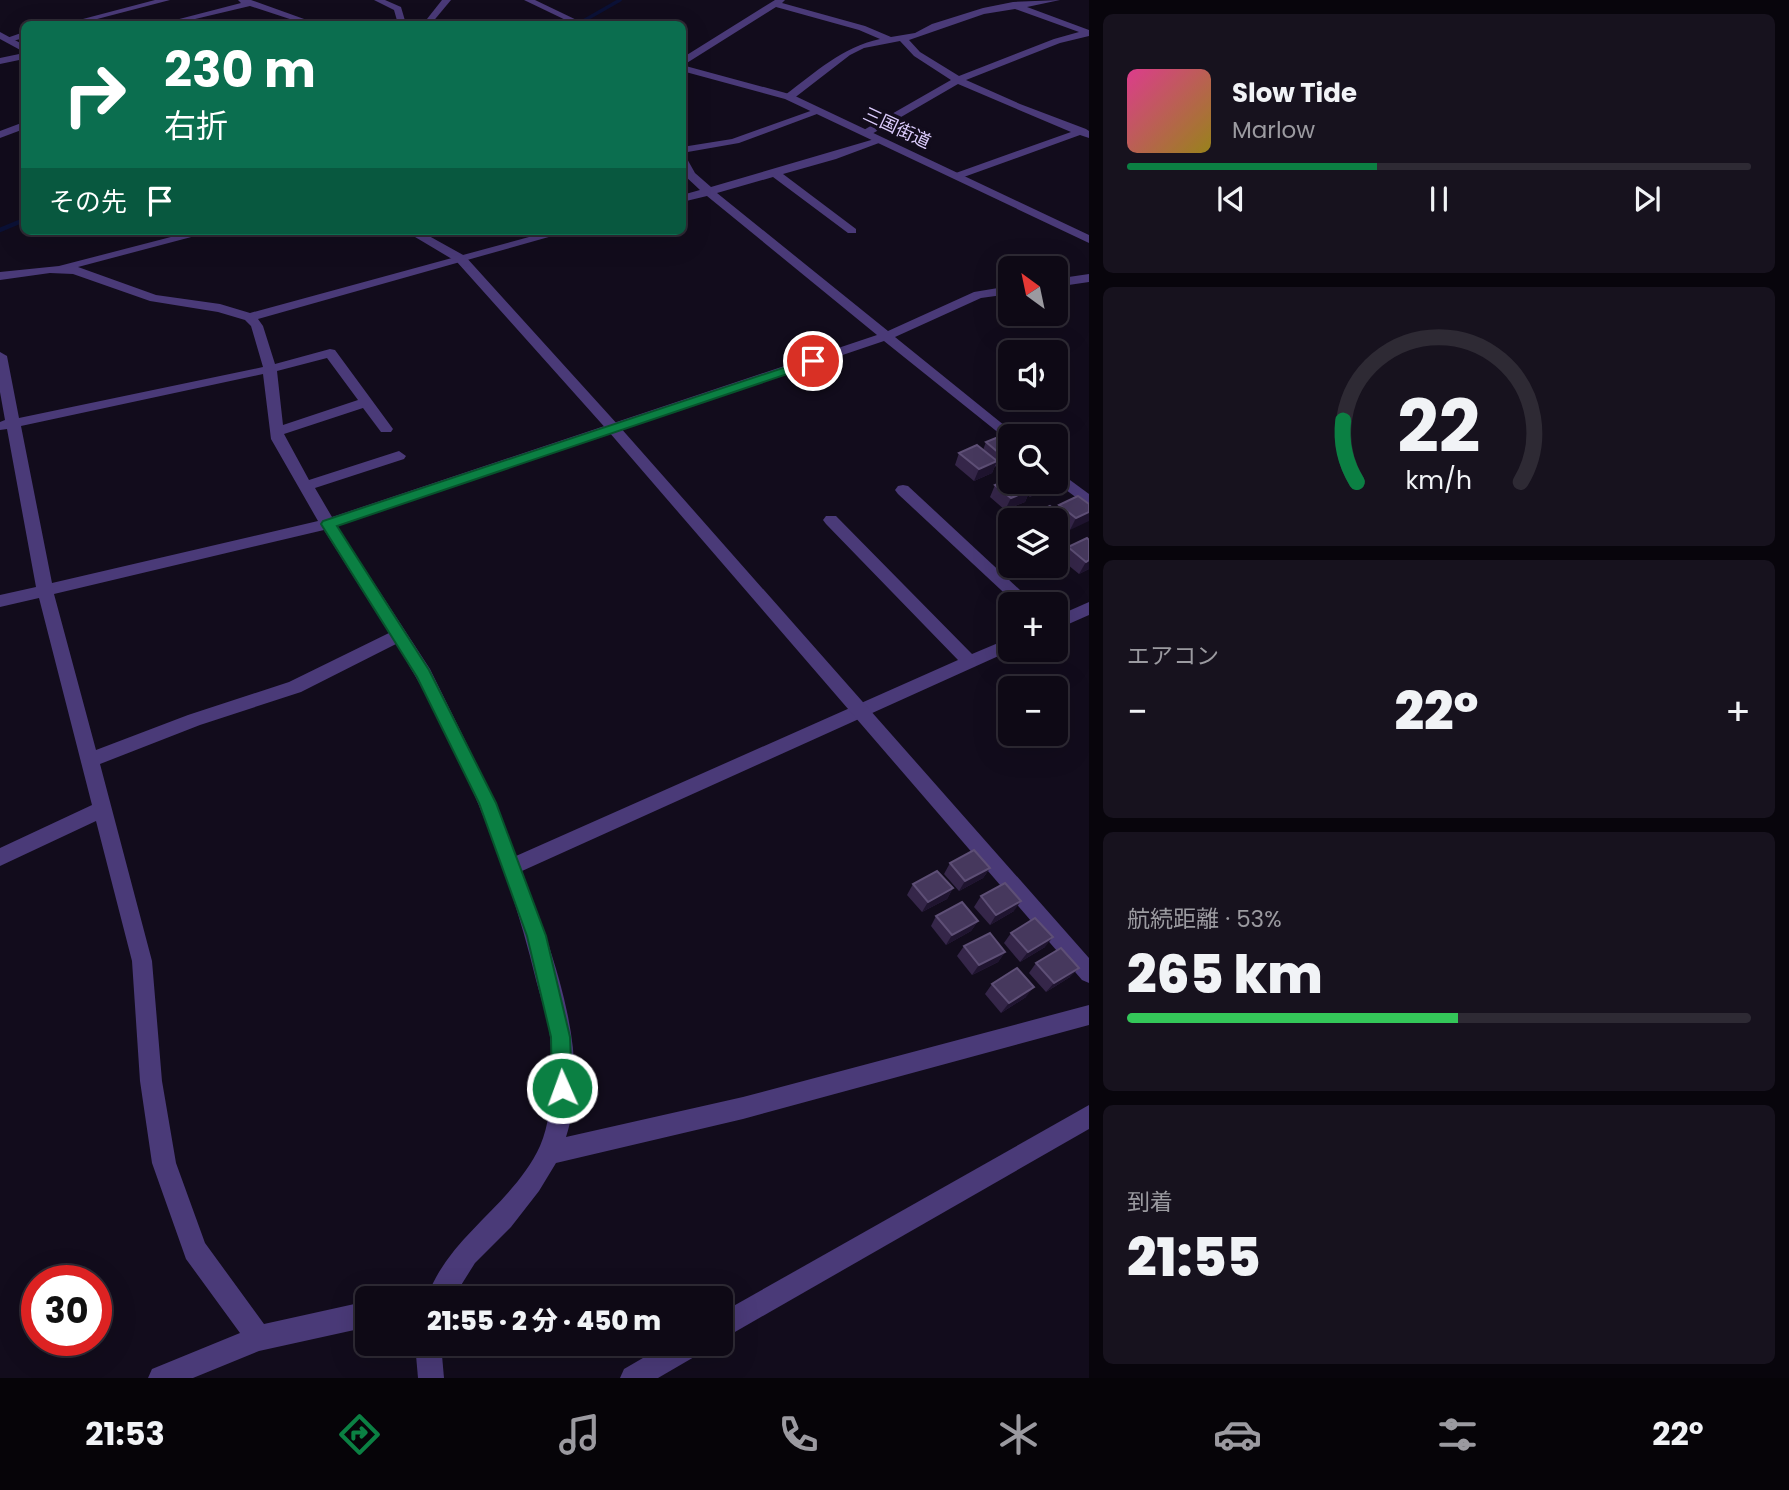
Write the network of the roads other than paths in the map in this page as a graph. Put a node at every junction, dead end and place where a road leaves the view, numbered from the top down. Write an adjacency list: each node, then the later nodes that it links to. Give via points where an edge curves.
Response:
1 (166, 0): 9 (street)
2 (378, 0): 16 (street, via 398,9)
3 (447, 0): 17 (street)
4 (528, 0): 18 (street)
5 (1056, 0): 8 (street)
6 (246, 1): 10 (street); 14 (street)
7 (777, 1): 22 (street); 26 (street)
8 (1013, 5): 19 (street); 21 (street, via 971,14)
9 (142, 7): 12 (street); 13 (street)
10 (288, 16): 11 (street); 15 (street)
11 (277, 20)
12 (82, 21)
13 (157, 21)
14 (176, 21)
15 (304, 21)
16 (401, 21)
17 (429, 21)
18 (574, 21)
19 (1089, 33): 28 (street)
20 (4, 37): 23 (street)
21 (903, 39): 22 (street); 28 (street, via 913,54)
22 (889, 40): 29 (street, via 847,53)
23 (21, 47)
24 (21, 57): 25 (street)
25 (0, 61)
26 (686, 62)
27 (686, 66): 29 (street, 三国街道)
28 (957, 80): 32 (street); 33 (street)
29 (789, 97): 30 (street, 三国街道)
30 (820, 111): 33 (street, 三国街道); 36 (street, via 732,143)
31 (21, 126): 34 (street)
32 (1086, 132): 39 (street)
33 (866, 133): 35 (street, 三国街道)
34 (0, 135)
35 (882, 140): 38 (street); 39 (street, 三国街道)
36 (686, 149)
37 (686, 167): 40 (street)
38 (775, 173): 40 (street); 42 (street)
39 (957, 176): 46 (street, 三国街道)
40 (709, 192): 41 (street); 54 (street)
41 (686, 198)
42 (852, 231)
43 (192, 235): 48 (street)
44 (418, 235): 47 (street)
45 (549, 235): 47 (street)
46 (1089, 239)
47 (461, 259): 53 (street); 61 (street)
48 (61, 268): 49 (street); 53 (street, via 88,273 154,298)
49 (0, 276)
50 (1089, 278): 51 (street)
51 (1068, 281)
52 (998, 291): 54 (street, via 978,295)
53 (250, 317): 56 (street)
54 (887, 336): 59 (street); 61 (street)
55 (0, 356): 58 (street)
56 (270, 369): 57 (street, via 330,353); 58 (street); 62 (street)
57 (367, 402): 60 (street); 62 (street)
58 (7, 425): 70 (street)
59 (998, 427)
60 (386, 429)
61 (614, 429): 69 (street); 78 (street)
62 (277, 432): 65 (street)
63 (399, 456): 65 (street)
64 (1068, 485): 67 (street)
65 (306, 486): 69 (street)
66 (903, 490): 71 (street)
67 (1089, 502)
68 (831, 520): 77 (street)
69 (328, 524): 70 (street); 75 (street)
70 (44, 591): 72 (street); 79 (street)
71 (1014, 592)
72 (0, 601)
73 (1089, 608): 74 (street)
74 (1068, 618)
75 (399, 635): 79 (street, via 296,687); 82 (street, via 455,736)
76 (998, 649): 77 (street)
77 (970, 662): 78 (street)
78 (859, 712): 82 (street); 83 (street)
79 (88, 761): 80 (street)
80 (101, 810): 81 (street); 90 (street, via 142,961 151,1081 164,1163 195,1250)
81 (0, 857)
82 (512, 867): 86 (street, via 536,936 561,1037 562,1114)
83 (1089, 973)
84 (1089, 1015): 86 (street, via 743,1108)
85 (1089, 1116): 89 (street)
86 (549, 1153): 87 (street, via 531,1183 466,1254)
87 (446, 1286)
88 (355, 1317): 90 (street)
89 (733, 1320)
90 (259, 1338): 93 (street)
91 (429, 1356): 94 (street)
92 (671, 1356): 95 (street)
93 (160, 1378)
94 (431, 1378)
95 (633, 1378)

